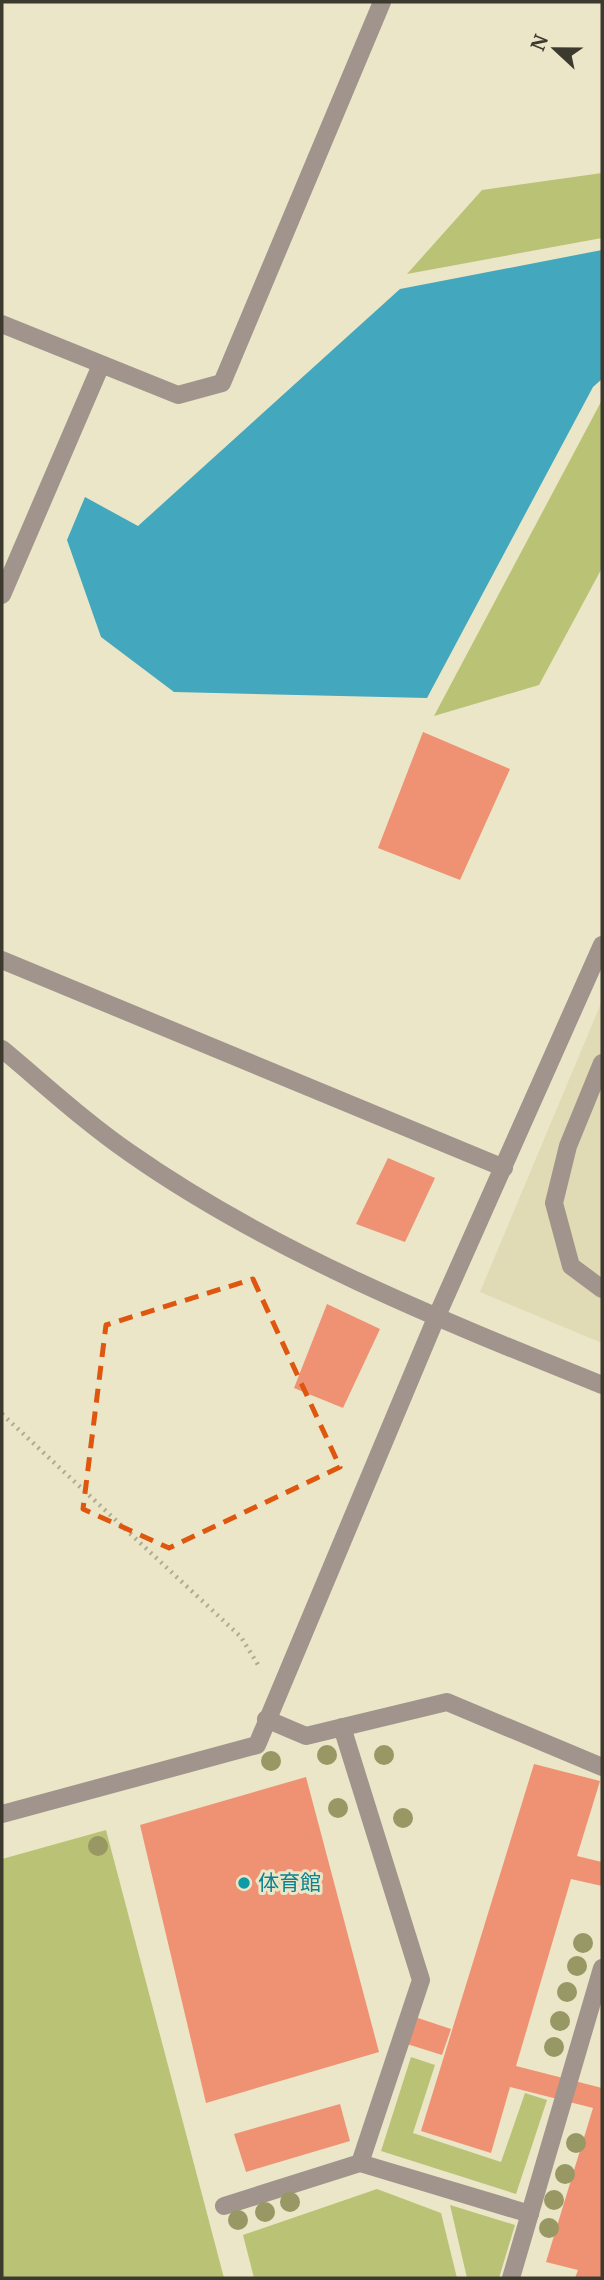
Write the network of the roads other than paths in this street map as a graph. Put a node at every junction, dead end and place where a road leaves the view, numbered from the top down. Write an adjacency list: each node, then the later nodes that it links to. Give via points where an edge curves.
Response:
1 (382, 2): 3 (street, via 222,383 178,395)
2 (2, 324): 3 (street)
3 (101, 365): 4 (street)
4 (2, 595)
5 (602, 945): 9 (street)
6 (2, 960): 9 (street)
7 (2, 1049): 11 (street, via 130,1153 240,1221)
8 (602, 1063): 10 (street, via 568,1146 554,1203 571,1266)
9 (504, 1168): 11 (street)
10 (602, 1289)
11 (436, 1318): 12 (street); 13 (street)
12 (602, 1385)
13 (267, 1719): 14 (street, via 306,1736); 16 (street, via 257,1745)
14 (342, 1727): 15 (street, via 447,1702); 18 (street, via 421,1980)
15 (602, 1767)
16 (2, 1814)
17 (602, 1968): 20 (street)
18 (360, 2163): 19 (street); 20 (street)
19 (224, 2206)
20 (530, 2214): 21 (street)
21 (511, 2278)

